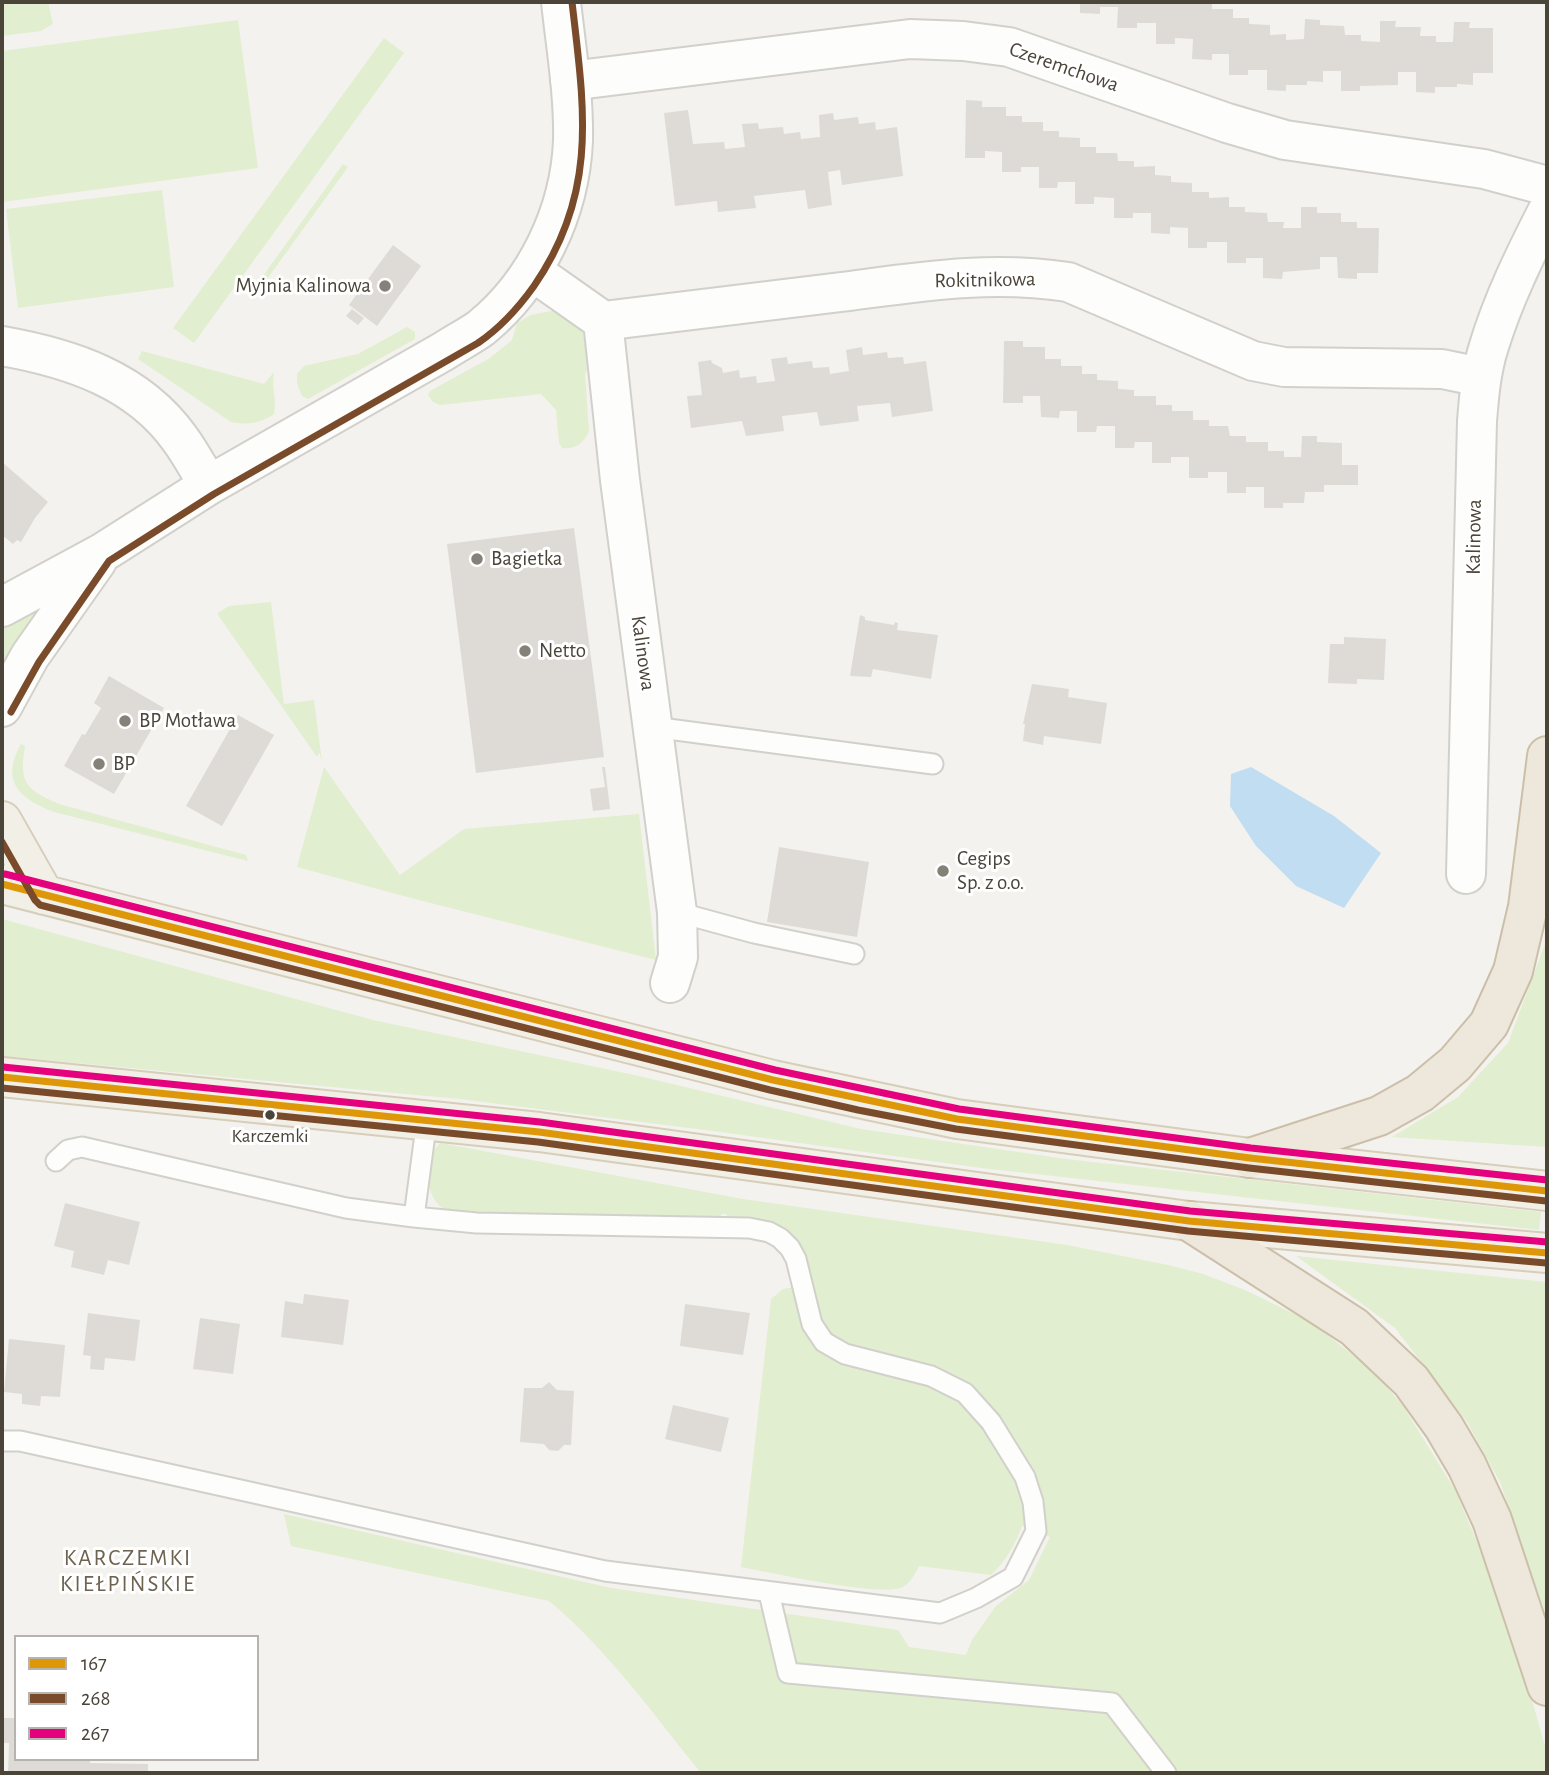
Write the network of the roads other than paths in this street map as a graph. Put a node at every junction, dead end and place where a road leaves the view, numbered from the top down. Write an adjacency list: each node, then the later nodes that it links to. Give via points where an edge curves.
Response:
1 (561, 2): 2 (street)
2 (570, 81): 3 (street, Czeremchowa, via 910,40 963,41 1009,47 1284,140 1484,169); 5 (street, via 573,143 569,175 557,220)
3 (1547, 187)
4 (1547, 212): 8 (street, Kalinowa, via 1523,259 1489,346)
5 (532, 271): 6 (street); 9 (street, via 480,328)
6 (603, 321): 8 (street, Rokitnikowa, via 942,279 1037,277 1068,282 1253,360 1284,367 1442,369); 13 (street, Kalinowa)
7 (2, 346): 9 (street, via 71,362 134,393 180,439)
8 (1482, 377): 17 (street, Kalinowa, via 1477,421)
9 (209, 485): 10 (street)
10 (102, 553): 11 (street); 12 (street, via 30,656)
11 (2, 607)
12 (2, 707)
13 (653, 727): 15 (lane); 20 (street, Kalinowa)
14 (1547, 756): 25 (highway, via 1528,907 1513,971 1489,1024 1455,1064 1420,1093 1379,1116)
15 (933, 764)
16 (2, 821): 19 (main road)
17 (1466, 874)
18 (2, 884): 19 (main road)
19 (44, 895): 25 (main road, via 860,1100 957,1119)
20 (677, 912): 21 (lane); 22 (street, Kalinowa, via 678,957)
21 (854, 954)
22 (670, 984)
23 (2, 1077): 24 (main road)
24 (427, 1119): 28 (lane); 29 (main road)
25 (1250, 1158): 27 (main road)
26 (56, 1161): 28 (lane, via 68,1150 82,1147 346,1208)
27 (1547, 1191)
28 (414, 1217): 32 (lane, via 769,1232 780,1238 796,1259 812,1324 824,1342 845,1354 931,1376 965,1393 991,1422 1025,1477 1036,1531 1013,1577 976,1598 940,1613)
29 (1189, 1221): 30 (main road); 33 (highway, via 1353,1327 1411,1381 1467,1466 1492,1520)
30 (1547, 1253)
31 (2, 1441): 32 (lane, via 20,1441 605,1571)
32 (769, 1593): 34 (lane, via 788,1673 1112,1703)
33 (1547, 1686)
34 (1166, 1773)

